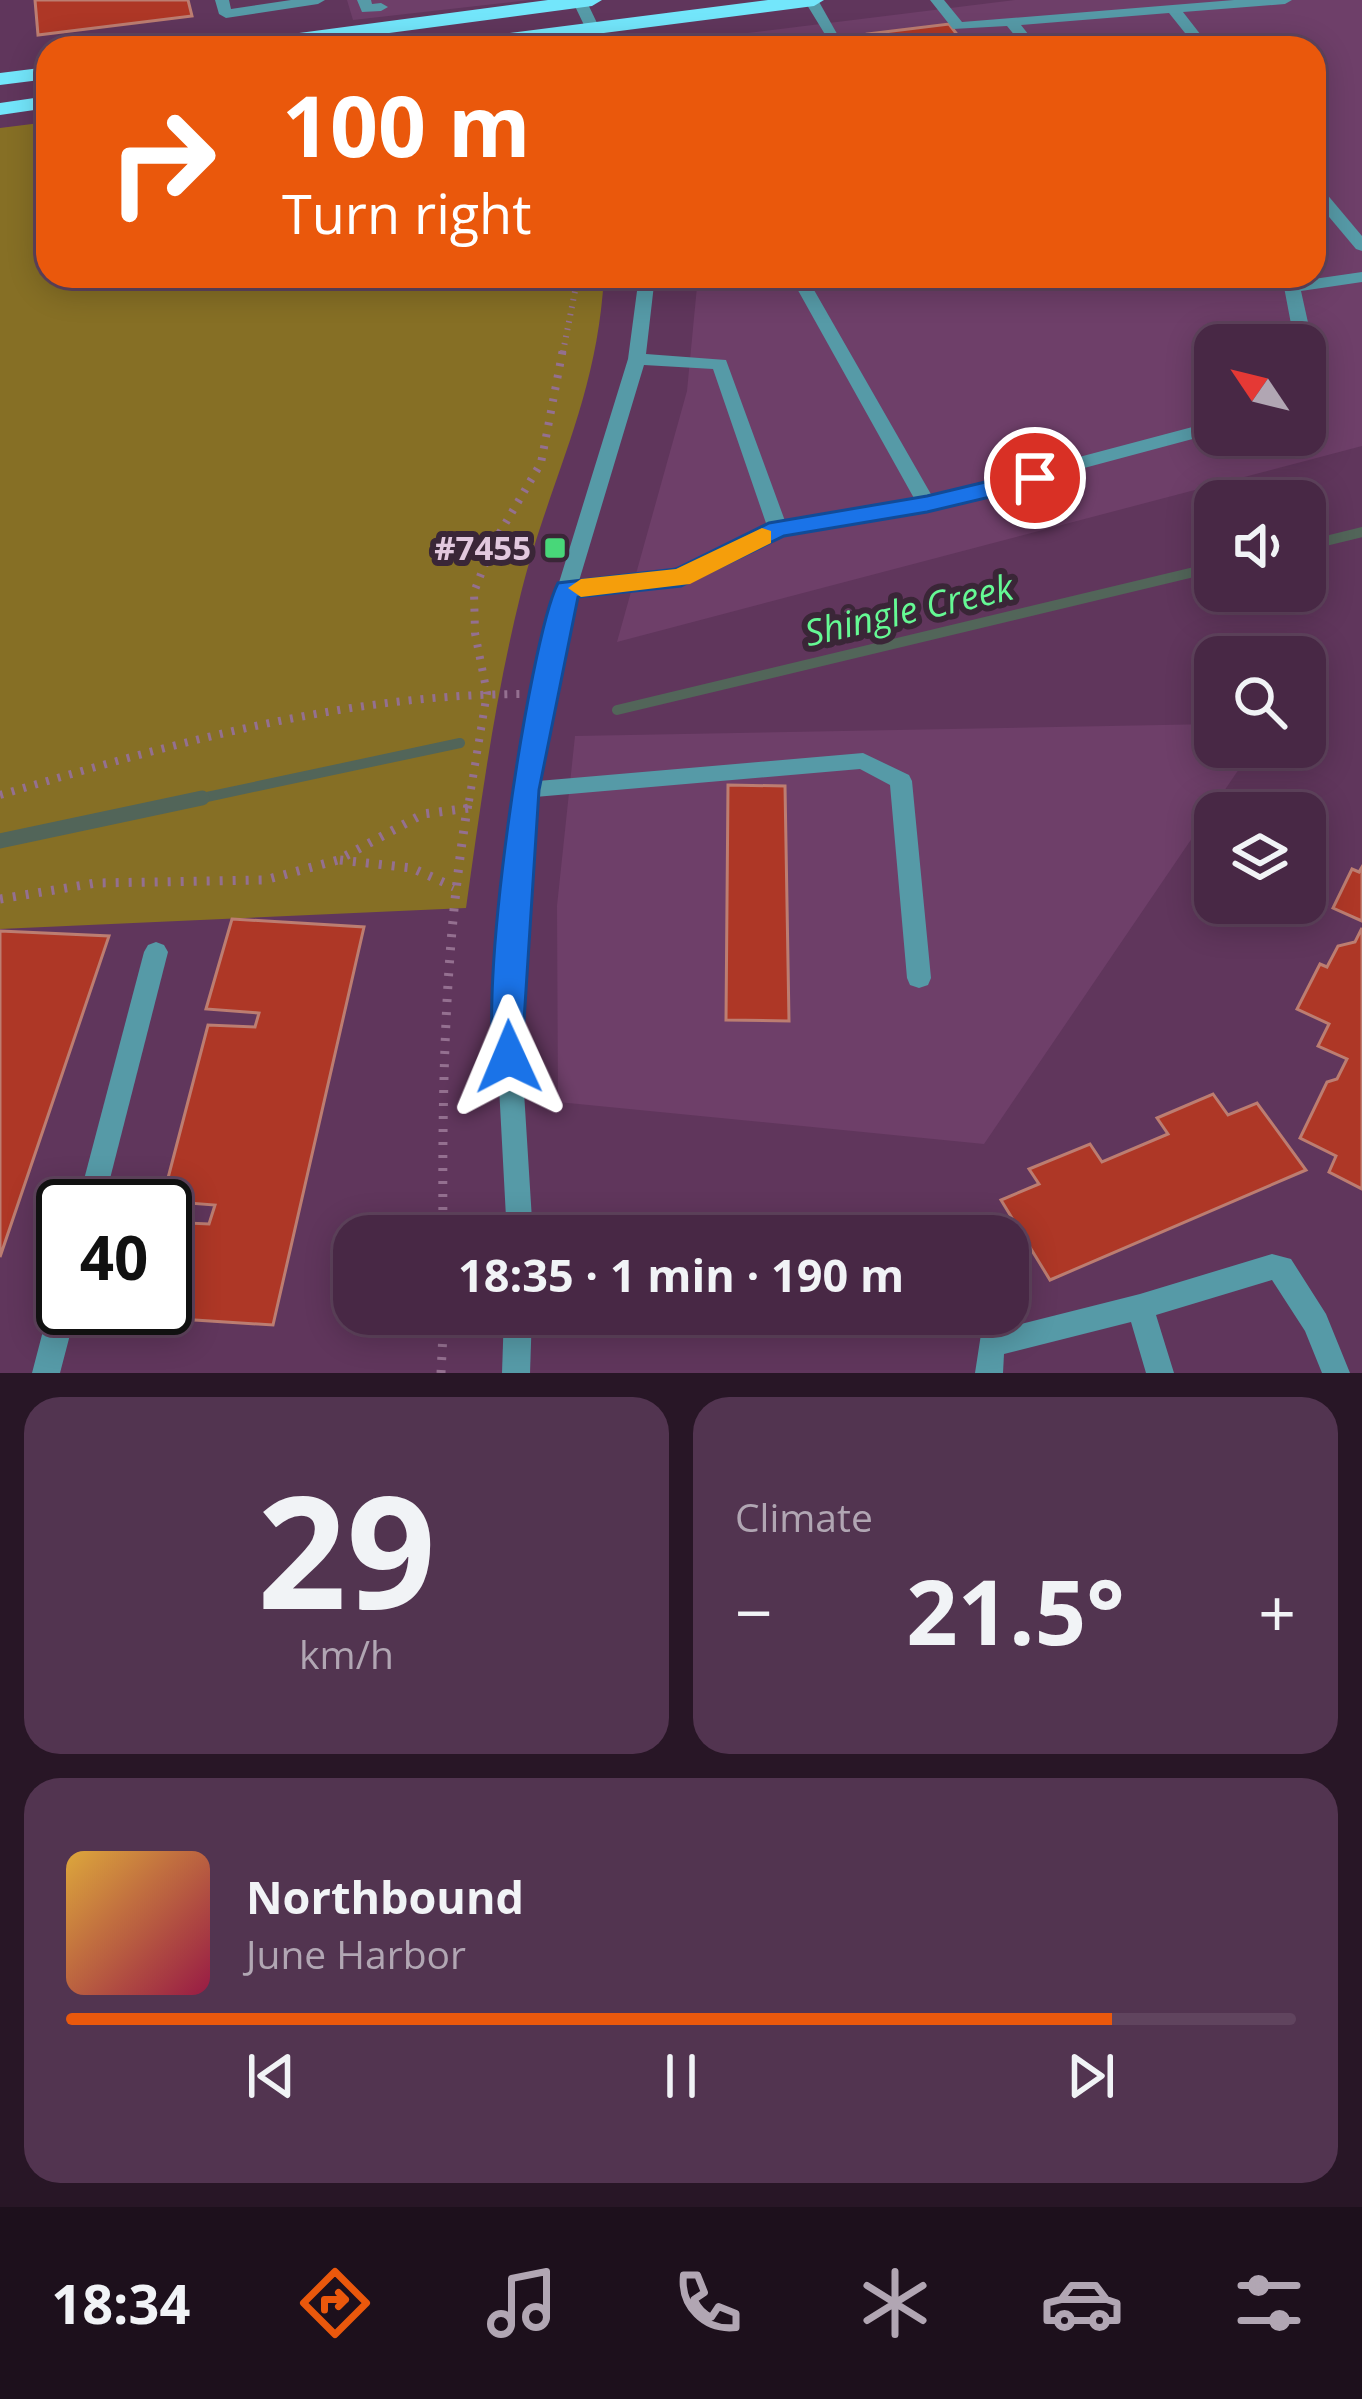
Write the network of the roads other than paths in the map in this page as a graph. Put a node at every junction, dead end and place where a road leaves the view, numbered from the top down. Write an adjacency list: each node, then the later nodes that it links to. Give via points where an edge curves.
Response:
1 (318, 0): 8 (street)
2 (364, 0): 9 (street, via 367,9)
3 (592, 0): 7 (main road)
4 (812, 0): 12 (main road); 16 (street)
5 (937, 0): 11 (street, via 958,26)
6 (1285, 0): 10 (street)
7 (579, 1): 12 (street); 13 (main road)
8 (224, 7)
9 (381, 7)
10 (1173, 9): 11 (street); 18 (street)
11 (1011, 22): 17 (street)
12 (593, 27): 14 (main road); 15 (street)
13 (321, 36)
14 (527, 36)
15 (597, 36)
16 (834, 36)
17 (1022, 36)
18 (1194, 36)
19 (36, 74): 20 (main road)
20 (0, 79)
21 (36, 104): 22 (main road)
22 (0, 109)
23 (1326, 203): 24 (street)
24 (1362, 246)
25 (1362, 277): 26 (street)
26 (1326, 282)
27 (645, 288): 31 (street)
28 (805, 288): 33 (street)
29 (1292, 288): 30 (street)
30 (1300, 324)
31 (637, 359): 34 (street, via 720,364); 35 (street)
32 (1194, 433): 33 (street)
33 (927, 504): 34 (street)
34 (778, 529): 35 (street, via 681,578)
35 (567, 589): 36 (street)
36 (525, 790): 38 (street, via 862,761 902,781); 40 (street, via 507,1012)
37 (156, 952): 39 (street)
38 (919, 978)
39 (97, 1179)
40 (519, 1215)
41 (1140, 1307): 46 (street, via 991,1344); 47 (street); 48 (street, via 1281,1268)
42 (56, 1335): 44 (street)
43 (517, 1335): 45 (street)
44 (46, 1373)
45 (516, 1373)
46 (989, 1373)
47 (1160, 1373)
48 (1336, 1373)

